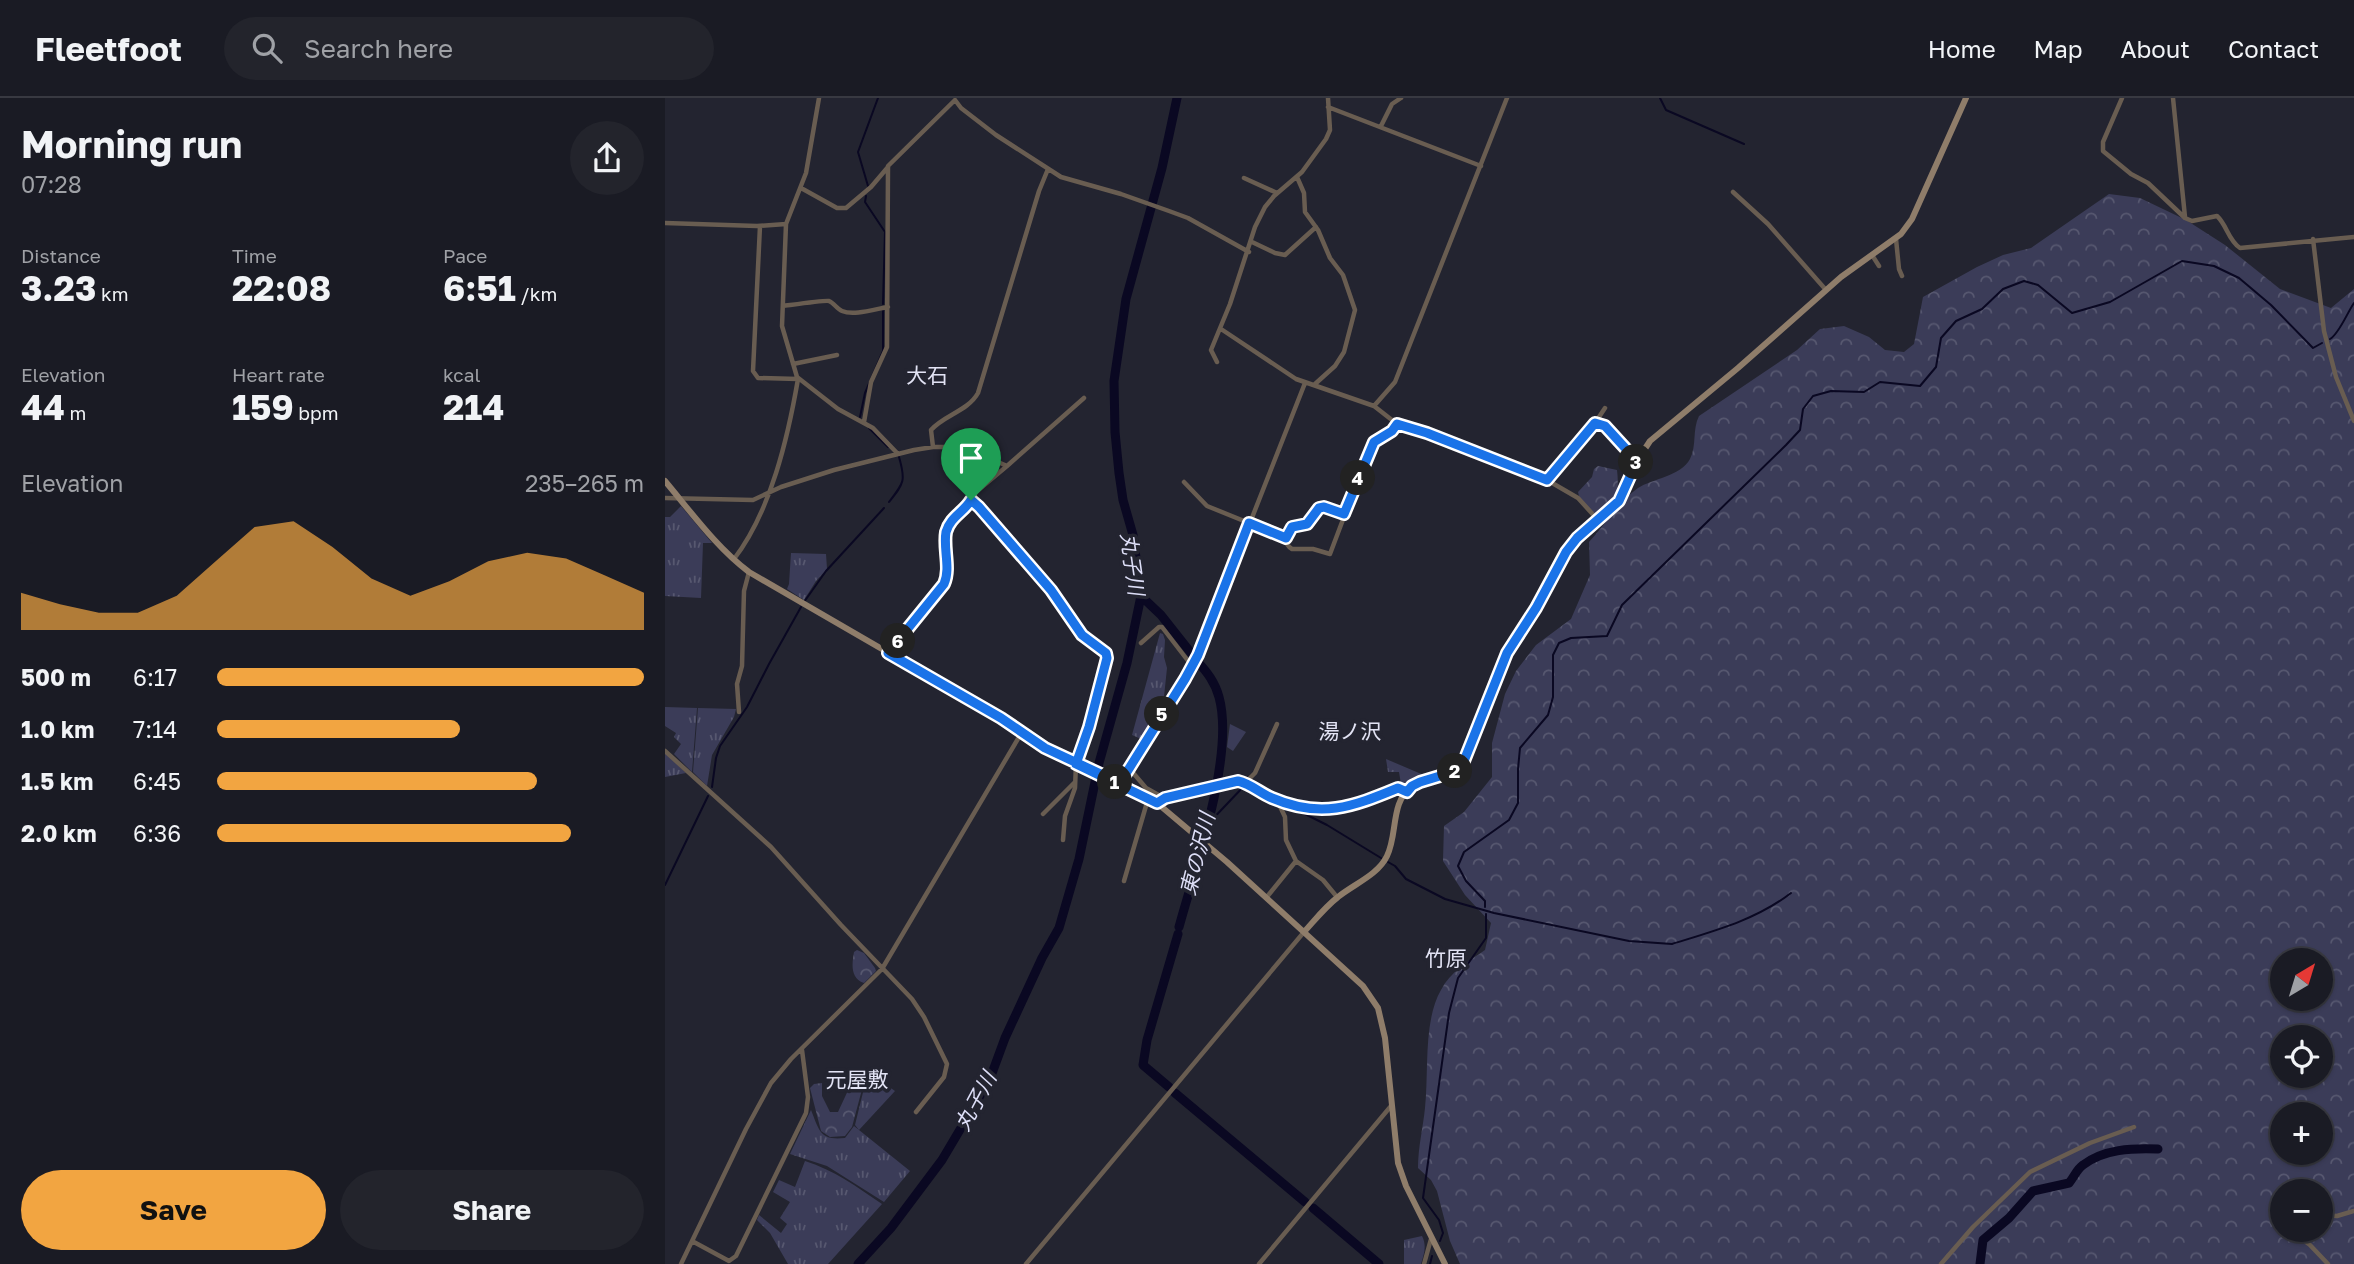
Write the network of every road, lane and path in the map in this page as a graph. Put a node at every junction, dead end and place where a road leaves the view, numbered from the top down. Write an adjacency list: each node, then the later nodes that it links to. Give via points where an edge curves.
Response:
1 (819, 98): 16 (street)
2 (1328, 98): 9 (street)
3 (1401, 98): 10 (street, via 1392,104)
4 (1507, 98): 12 (street)
5 (1966, 98): 25 (street, via 1912,219)
6 (2122, 98): 19 (street, via 2103,151 2148,183)
7 (2173, 98): 19 (street)
8 (955, 99): 11 (street); 13 (street, via 973,118)
9 (1328, 107): 10 (street); 14 (street, via 1326,139)
10 (1381, 127): 12 (street)
11 (888, 166): 16 (street, via 846,208 837,208); 34 (street)
12 (1481, 166): 43 (street, via 1395,382)
13 (1048, 169): 28 (street, via 1188,218); 49 (street, via 978,393 971,404 936,424 931,430)
14 (1297, 177): 18 (street); 23 (street, via 1305,212)
15 (1244, 178): 18 (street)
16 (801, 188): 21 (street)
17 (1733, 192): 32 (street)
18 (1276, 193): 27 (street, via 1260,216)
19 (2185, 218): 26 (street, via 2217,216 2240,248)
20 (665, 223): 22 (street)
21 (786, 224): 22 (street); 33 (street)
22 (760, 226): 39 (street, via 753,371 758,378)
23 (1316, 227): 27 (street, via 1285,255); 41 (street, via 1347,282 1355,310 1344,352)
24 (2354, 237): 26 (street)
25 (1896, 238): 29 (street); 31 (street)
26 (2312, 240): 45 (street, via 2324,331)
27 (1252, 242): 28 (street)
28 (1249, 252): 35 (street)
29 (1872, 255): 30 (street); 32 (street)
30 (1879, 267)
31 (1902, 276)
32 (1826, 290): 51 (street, via 1650,441)
33 (783, 306): 34 (street, via 826,300 843,312); 38 (street, via 782,326)
34 (888, 307): 46 (street, via 887,347 871,382)
35 (1221, 329): 37 (street, via 1211,350); 40 (street)
36 (837, 355): 38 (street)
37 (1217, 362)
38 (793, 364): 39 (street)
39 (798, 379): 46 (street); 56 (street)
40 (1304, 383): 41 (street); 62 (street)
41 (1315, 384): 43 (street)
42 (1084, 398): 52 (street)
43 (1374, 406): 48 (street)
44 (1605, 408): 47 (street)
45 (2354, 421)
46 (864, 422): 50 (street)
47 (1595, 423): 51 (street, via 1605,426); 53 (street)
48 (1397, 424): 53 (street); 60 (street, via 1374,442)
49 (933, 447): 50 (street); 52 (street, via 973,451)
50 (898, 455): 56 (street, via 834,470)
51 (1637, 461): 61 (street, via 1619,501)
52 (1007, 466): 59 (street)
53 (1547, 480): 61 (street, via 1578,498)
54 (665, 481): 58 (street)
55 (1184, 482): 62 (street, via 1207,506)
56 (768, 493): 58 (street, via 745,501); 64 (street)
57 (665, 498): 58 (street)
58 (680, 499): 64 (street)
59 (971, 500): 67 (street, via 946,531 944,584); 73 (street, via 1051,590 1082,635 1106,653)
60 (1344, 514): 63 (street, via 1319,508 1307,524 1292,527); 63 (street, via 1330,554 1292,550)
61 (1599, 521): 78 (street, via 1566,552 1507,653 1464,761 1453,772 1420,782)
62 (1249, 523): 63 (street); 68 (street)
63 (1286, 538)
64 (734, 559): 65 (street)
65 (749, 572): 67 (street); 69 (street, via 737,684)
66 (1141, 643): 68 (street, via 1162,626)
67 (888, 653): 71 (street)
68 (1192, 666): 74 (street)
69 (739, 712)
70 (1277, 724): 76 (street, via 1255,773)
71 (1022, 732): 73 (street); 90 (street)
72 (665, 751): 90 (street, via 771,847)
73 (1076, 764): 75 (street); 77 (street)
74 (1129, 768): 77 (street); 79 (street, via 1146,788)
75 (1075, 782): 83 (street); 84 (street)
76 (1246, 782): 79 (street); 81 (street)
77 (1118, 783): 80 (street)
78 (1407, 792): 81 (street, via 1398,788 1339,809); 87 (street, via 1398,806 1387,857 1374,872)
79 (1165, 798): 82 (street)
80 (1148, 799): 82 (street); 86 (street)
81 (1277, 800): 85 (street)
82 (1157, 803): 88 (street)
83 (1043, 814)
84 (1063, 840)
85 (1296, 861): 87 (street, via 1323,880); 88 (street)
86 (1125, 881)
87 (1337, 897): 89 (street)
88 (1266, 898): 89 (street)
89 (1304, 932): 92 (street, via 1363,986 1378,1008); 101 (street)
90 (882, 969): 91 (street); 93 (street, via 912,999 947,1064 944,1077)
91 (802, 1049): 98 (street, via 771,1083); 98 (street, via 806,1113 736,1256 729,1261)
92 (1391, 1106): 97 (street, via 1398,1163); 102 (street)
93 (916, 1112)
94 (2134, 1127): 105 (street, via 2030,1172)
95 (2354, 1211): 96 (street)
96 (2333, 1216)
97 (1431, 1239): 103 (street); 104 (street)
98 (692, 1241): 100 (street)
99 (2306, 1242): 106 (street)
100 (681, 1264)
101 (1026, 1264)
102 (1259, 1264)
103 (1424, 1264)
104 (1444, 1264)
105 (1941, 1264)
106 (2328, 1264)

